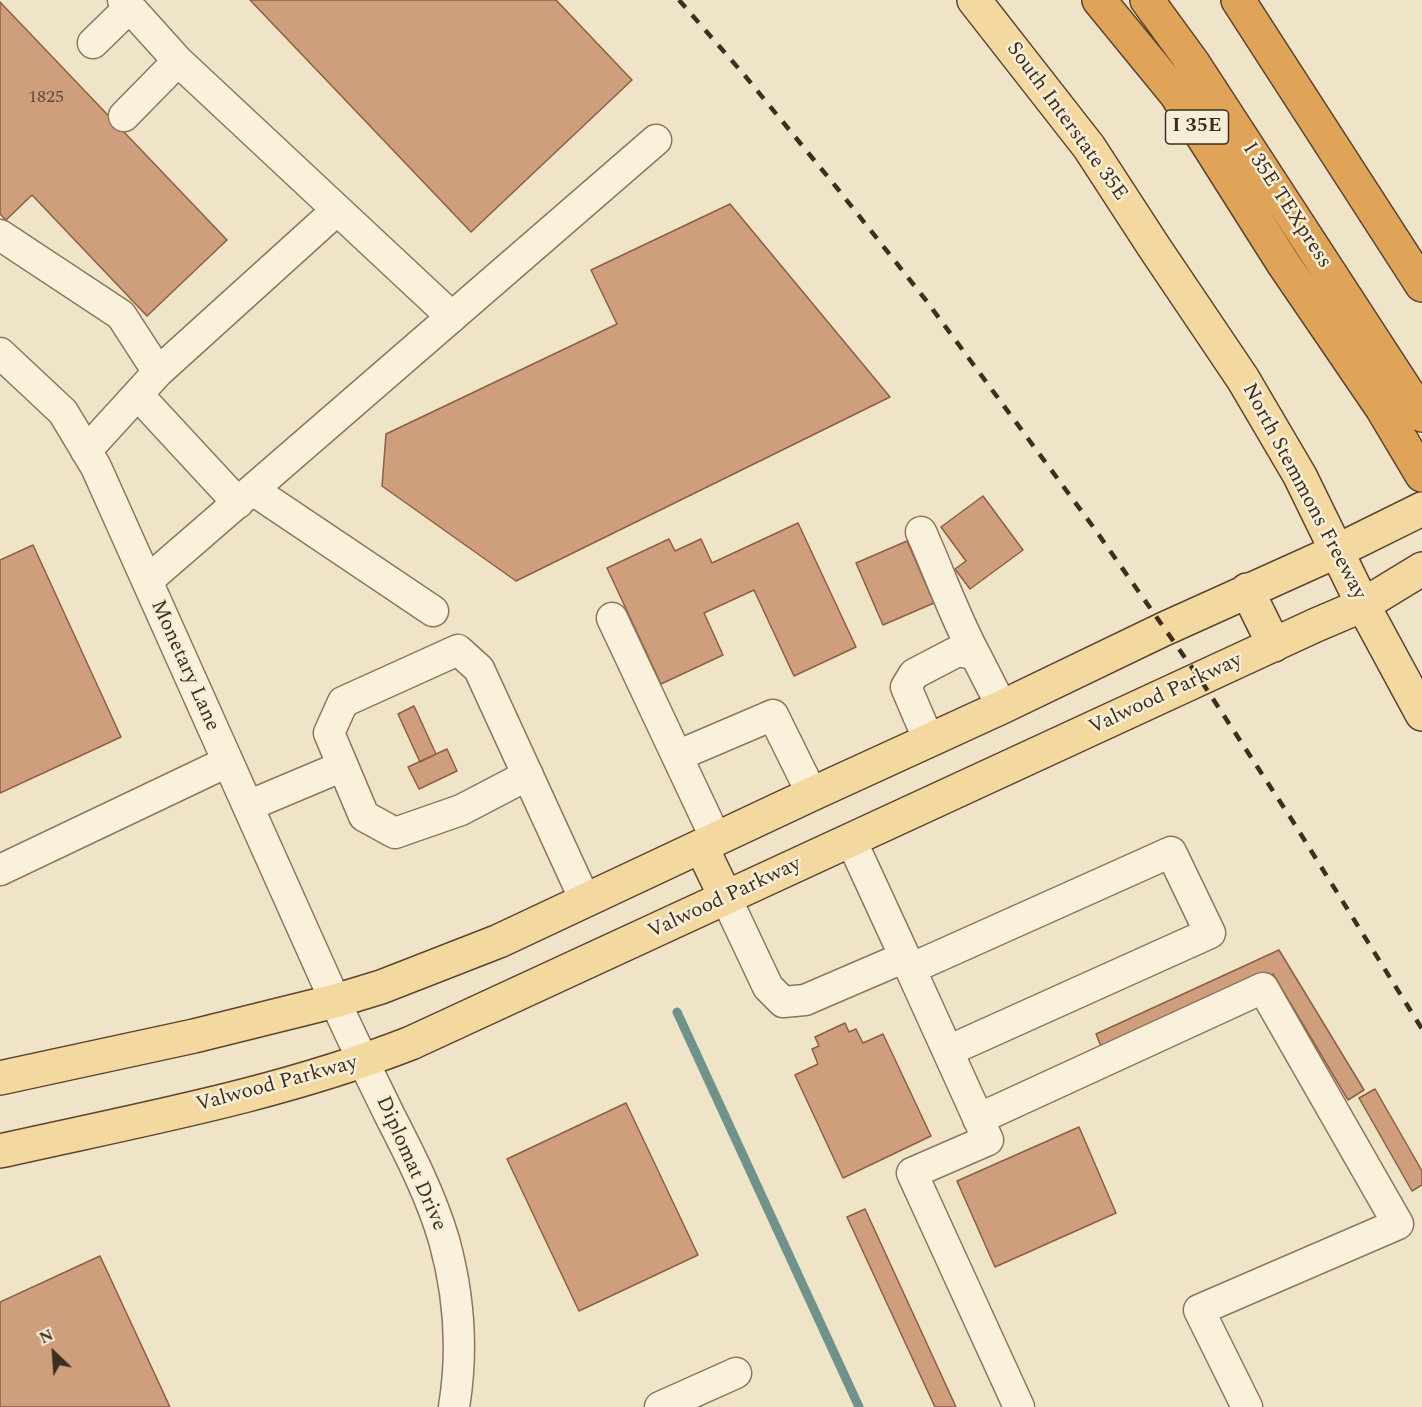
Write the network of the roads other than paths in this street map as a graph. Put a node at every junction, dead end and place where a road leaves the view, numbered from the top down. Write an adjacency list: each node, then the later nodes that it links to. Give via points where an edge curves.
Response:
1 (974, 0): 12 (main road, South Interstate 35E, via 1089,147)
2 (1099, 0): 18 (highway, I 35E, via 1176,94 1282,263)
3 (1147, 0): 18 (highway, I 35E TEXpress, via 1193,63)
4 (1238, 0): 13 (highway)
5 (126, 4): 6 (street); 7 (street)
6 (93, 43)
7 (178, 61): 8 (street); 10 (street)
8 (124, 116)
9 (656, 140): 14 (street)
10 (337, 210): 14 (street); 16 (street)
11 (0, 235): 16 (street, via 121,315)
12 (1154, 247): 24 (main road, North Stemmons Freeway, via 1243,379 1300,476)
13 (1422, 285)
14 (452, 317): 21 (street)
15 (0, 353): 19 (street, Monetary Lane, via 63,412)
16 (158, 372): 17 (street)
17 (138, 395): 19 (street); 21 (street)
18 (1404, 406): 20 (highway, I 35E)
19 (86, 451): 26 (street, Monetary Lane)
20 (1422, 475)
21 (245, 496): 26 (street); 29 (street)
22 (1422, 509): 24 (main road)
23 (921, 532): 32 (street, via 960,627)
24 (1337, 551): 27 (main road); 28 (main road, North Stemmons Freeway)
25 (1422, 570): 28 (main road, Valwood Parkway)
26 (147, 581): 37 (street, Monetary Lane)
27 (1247, 591): 31 (main road); 33 (main road)
28 (1364, 605): 31 (main road, Valwood Parkway); 34 (main road, North Stemmons Freeway)
29 (433, 611)
30 (612, 618): 36 (street)
31 (1274, 645): 42 (main road, Valwood Parkway)
32 (978, 658): 33 (street); 35 (street, via 958,651 910,678 906,687)
33 (1002, 707): 35 (main road)
34 (1422, 714)
35 (929, 741): 40 (main road)
36 (677, 756): 40 (street, via 773,715); 43 (street)
37 (227, 762): 41 (street, Monetary Lane); 44 (street)
38 (343, 766): 39 (street, via 364,816 395,833 461,810); 39 (street, via 329,733 343,702 458,650 479,669); 41 (street)
39 (528, 775): 46 (street)
40 (812, 794): 43 (main road)
41 (248, 806): 48 (street, Monetary Lane)
42 (851, 840): 45 (main road, Valwood Parkway); 47 (street)
43 (708, 843): 45 (main road); 46 (main road)
44 (0, 870)
45 (726, 898): 47 (street, via 768,987 783,1002 805,1000); 50 (main road, Valwood Parkway, via 460,1022)
46 (585, 900): 48 (main road, via 447,963)
47 (908, 963): 49 (street); 49 (street, via 1171,852 1210,933)
48 (335, 1001): 50 (street, Diplomat Drive); 51 (main road)
49 (948, 1051): 52 (street)
50 (363, 1062): 53 (main road, Valwood Parkway, via 256,1094); 55 (street, Diplomat Drive, via 420,1176 447,1250 459,1351)
51 (0, 1078)
52 (978, 1119): 57 (street, via 988,1140 912,1173); 58 (street, via 1263,988 1398,1224 1199,1310)
53 (0, 1151)
54 (736, 1373): 56 (street)
55 (454, 1407)
56 (660, 1407)
57 (1019, 1407)
58 (1247, 1407)

